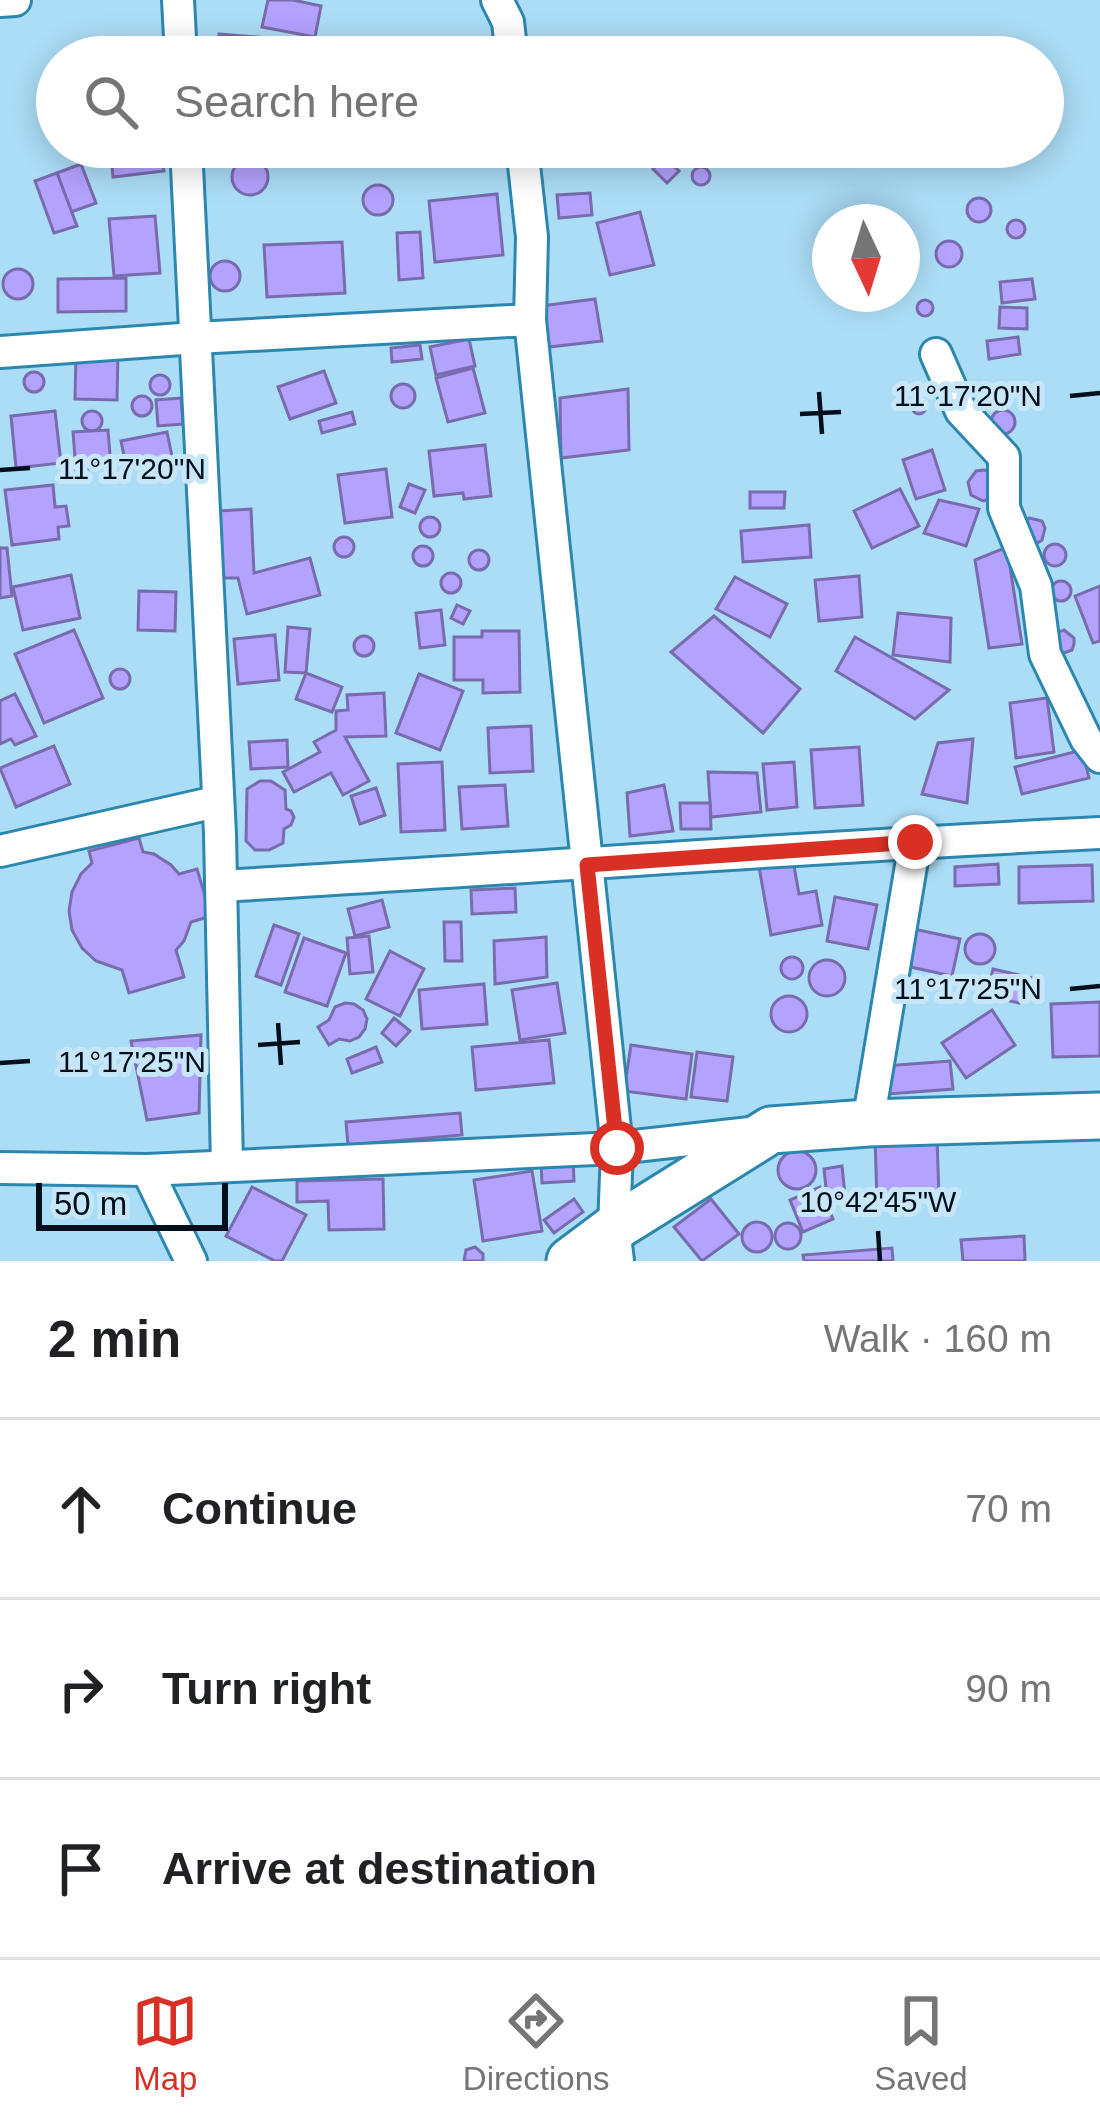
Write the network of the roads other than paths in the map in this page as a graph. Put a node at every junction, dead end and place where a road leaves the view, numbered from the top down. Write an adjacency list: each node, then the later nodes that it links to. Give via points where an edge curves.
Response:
1 (15, 0): 4 (street)
2 (178, 0): 5 (street)
3 (497, 0): 6 (street)
4 (0, 1)
5 (180, 36)
6 (510, 36)
7 (187, 168): 10 (street)
8 (524, 168): 9 (street)
9 (530, 320): 10 (street); 18 (street)
10 (196, 338): 11 (street); 14 (street)
11 (0, 352)
12 (936, 354): 13 (street, via 961,411 1004,457 1004,508 1036,586 1045,654)
13 (1100, 757)
14 (216, 802): 17 (street); 19 (street)
15 (1100, 832): 16 (street)
16 (915, 842): 18 (street); 21 (street)
17 (0, 851)
18 (587, 865): 19 (street); 23 (street)
19 (221, 886): 24 (street)
20 (1100, 1116): 21 (main road)
21 (868, 1123): 22 (main road)
22 (771, 1130): 23 (street); 27 (main road)
23 (617, 1148): 24 (street); 27 (street)
24 (227, 1166): 26 (street)
25 (0, 1168): 26 (street)
26 (147, 1170): 28 (street)
27 (616, 1245): 29 (main road)
28 (191, 1261)
29 (570, 1261)

